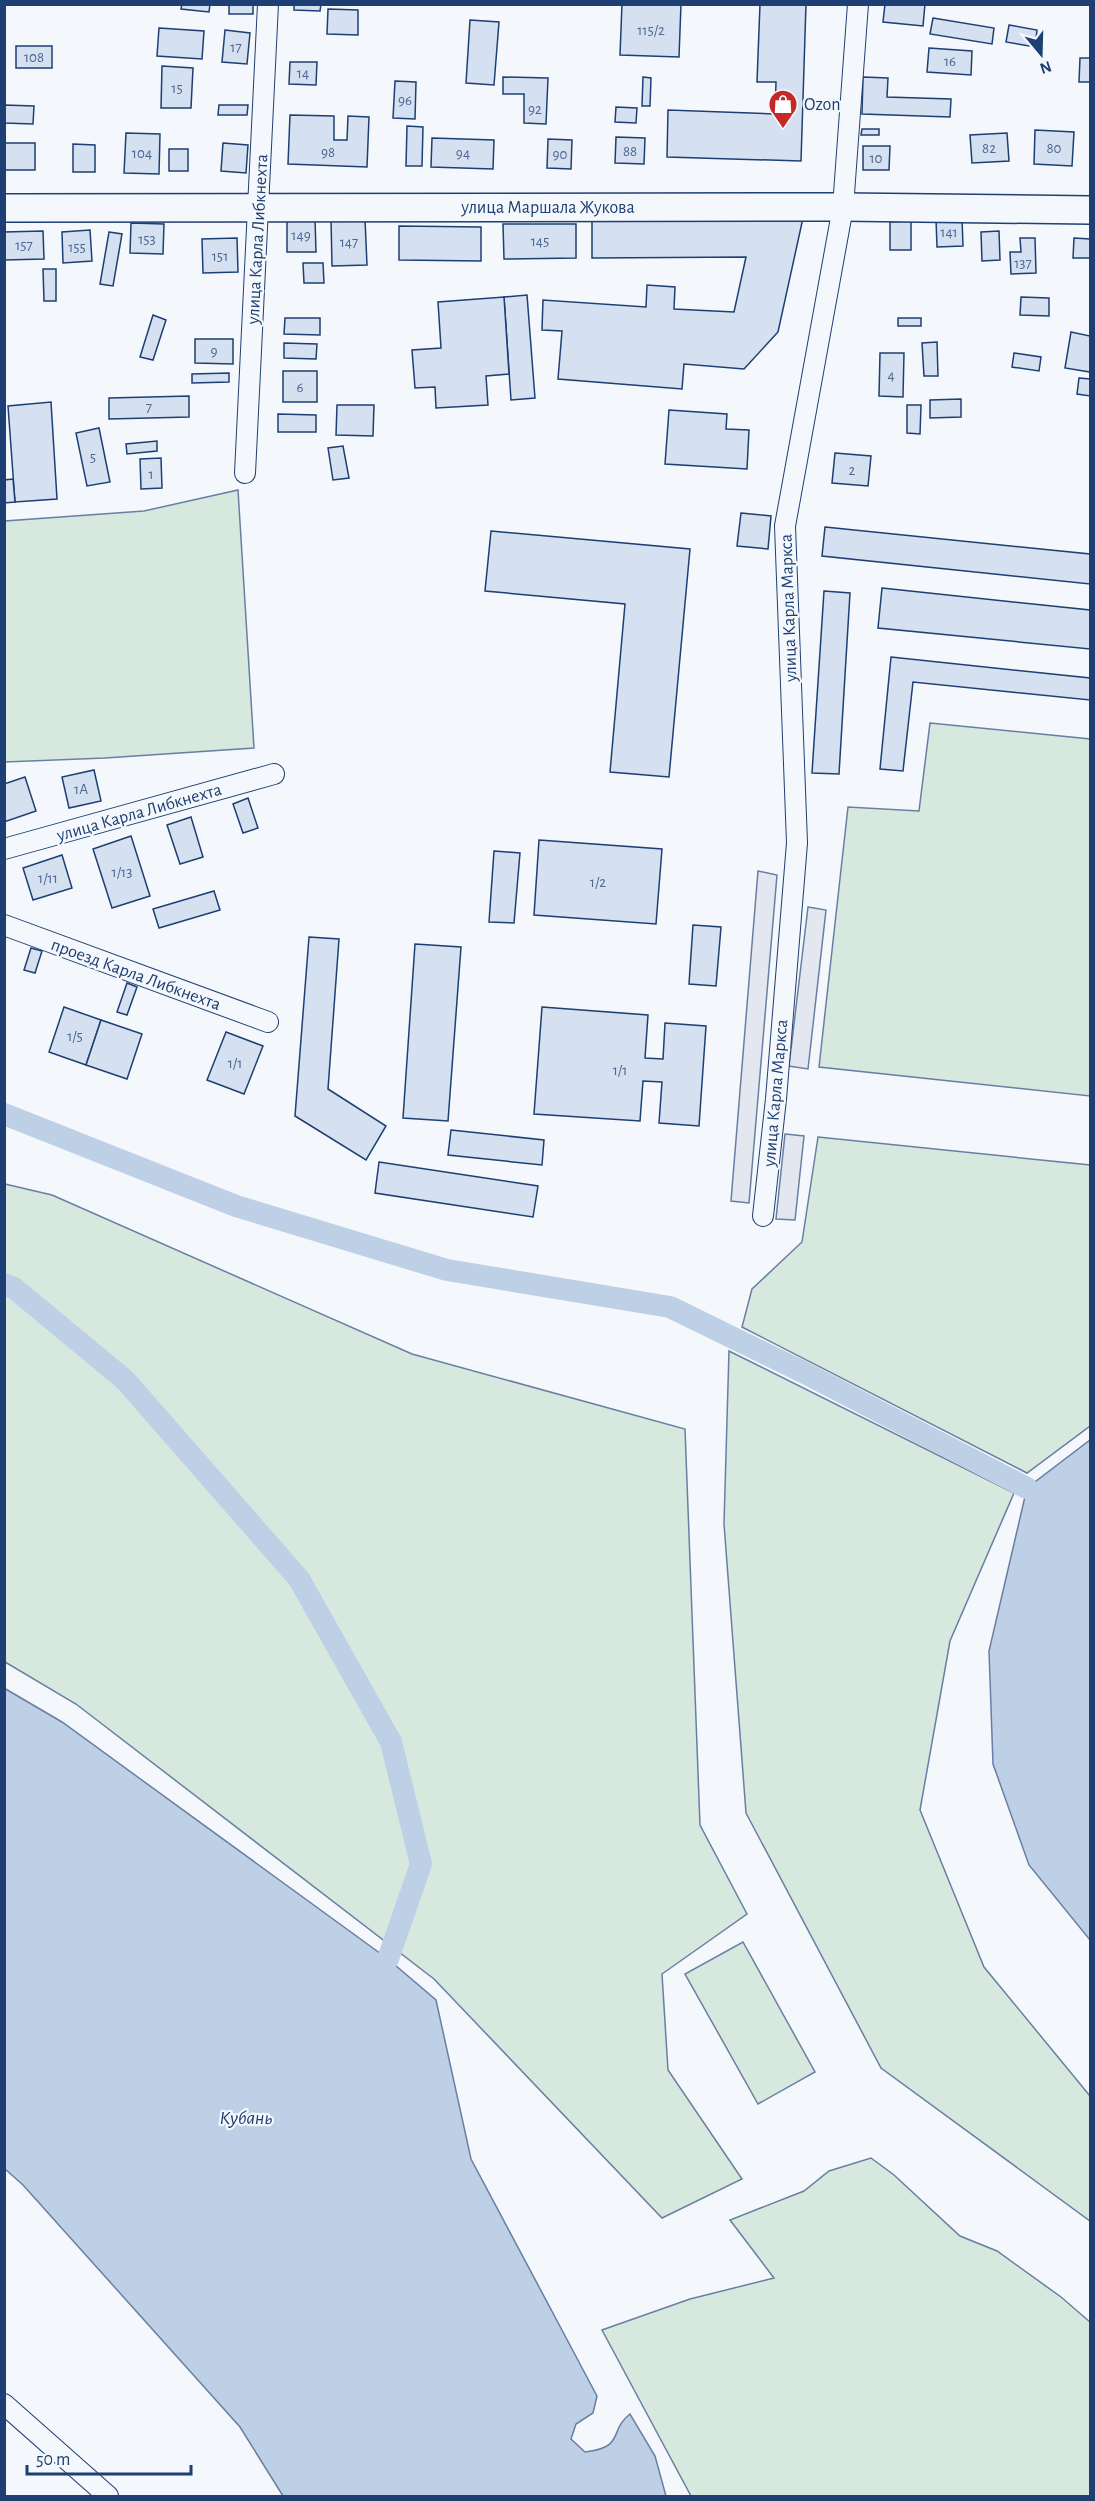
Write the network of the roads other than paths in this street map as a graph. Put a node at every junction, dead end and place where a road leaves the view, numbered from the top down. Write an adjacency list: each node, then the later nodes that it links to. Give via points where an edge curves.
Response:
1 (268, 4): 5 (street, улица Карла Либкнехта)
2 (858, 4): 3 (street, улица Карла Маркса)
3 (843, 207): 5 (main road, улица Маршала Жукова); 6 (main road, улица Маршала Жукова); 12 (street, улица Карла Маркса, via 786,526 797,843)
4 (4, 208): 5 (main road, улица Маршала Жукова)
5 (259, 208): 7 (street, улица Карла Либкнехта)
6 (1090, 210)
7 (245, 473)
8 (274, 774): 9 (street, улица Карла Либкнехта)
9 (4, 849)
10 (4, 925): 11 (street, проезд Карла Либкнехта)
11 (268, 1022)
12 (763, 1216)
13 (4, 2404): 14 (street)
14 (108, 2496)

